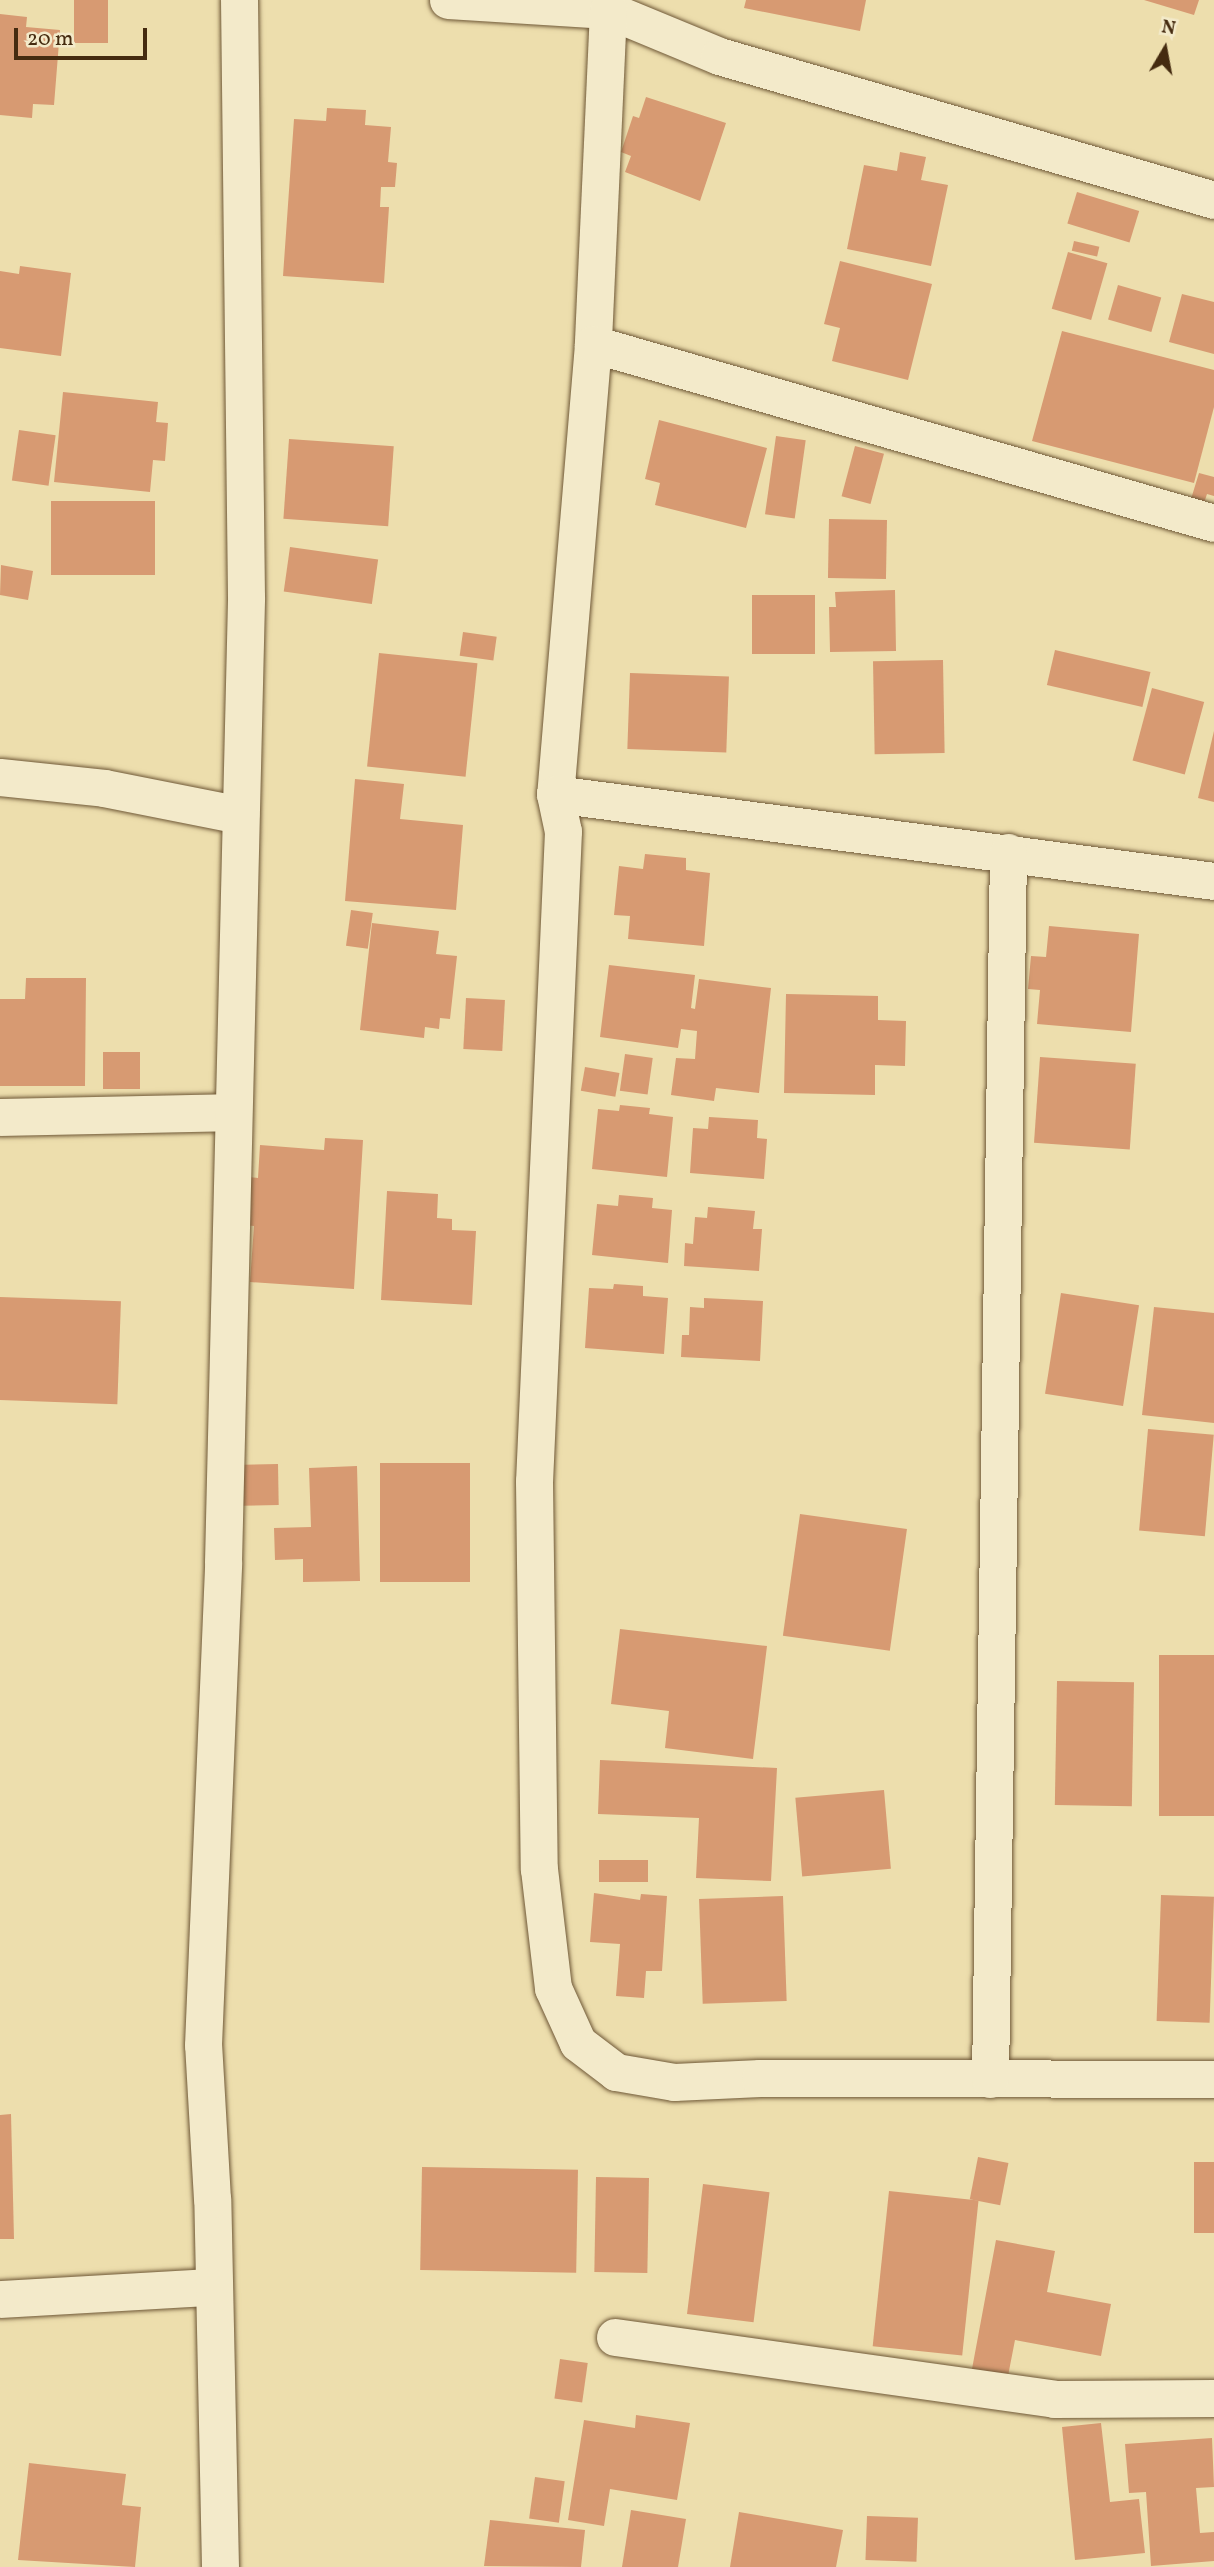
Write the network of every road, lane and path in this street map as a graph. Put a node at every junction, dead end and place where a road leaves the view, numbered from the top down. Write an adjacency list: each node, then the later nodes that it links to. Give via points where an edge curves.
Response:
1 (239, 0): 9 (street, via 246,584)
2 (448, 0): 3 (street)
3 (608, 10): 4 (street, via 719,56); 5 (street)
4 (1214, 200)
5 (593, 344): 6 (street); 8 (street)
6 (1214, 523)
7 (0, 778): 9 (street, via 104,788)
8 (555, 794): 10 (street); 14 (street, via 563,831 534,1481 539,1869 554,1988 578,2043 616,2071 674,2082)
9 (240, 815): 12 (street)
10 (1008, 852): 11 (street); 14 (street)
11 (1214, 881)
12 (232, 1112): 13 (street); 16 (street, via 223,1562 203,2045 212,2199)
13 (0, 1118)
14 (990, 2079): 15 (street)
15 (1214, 2079)
16 (210, 2287): 17 (street); 20 (street)
17 (0, 2299)
18 (615, 2337): 19 (street, via 1054,2399)
19 (1214, 2398)
20 (220, 2567)

